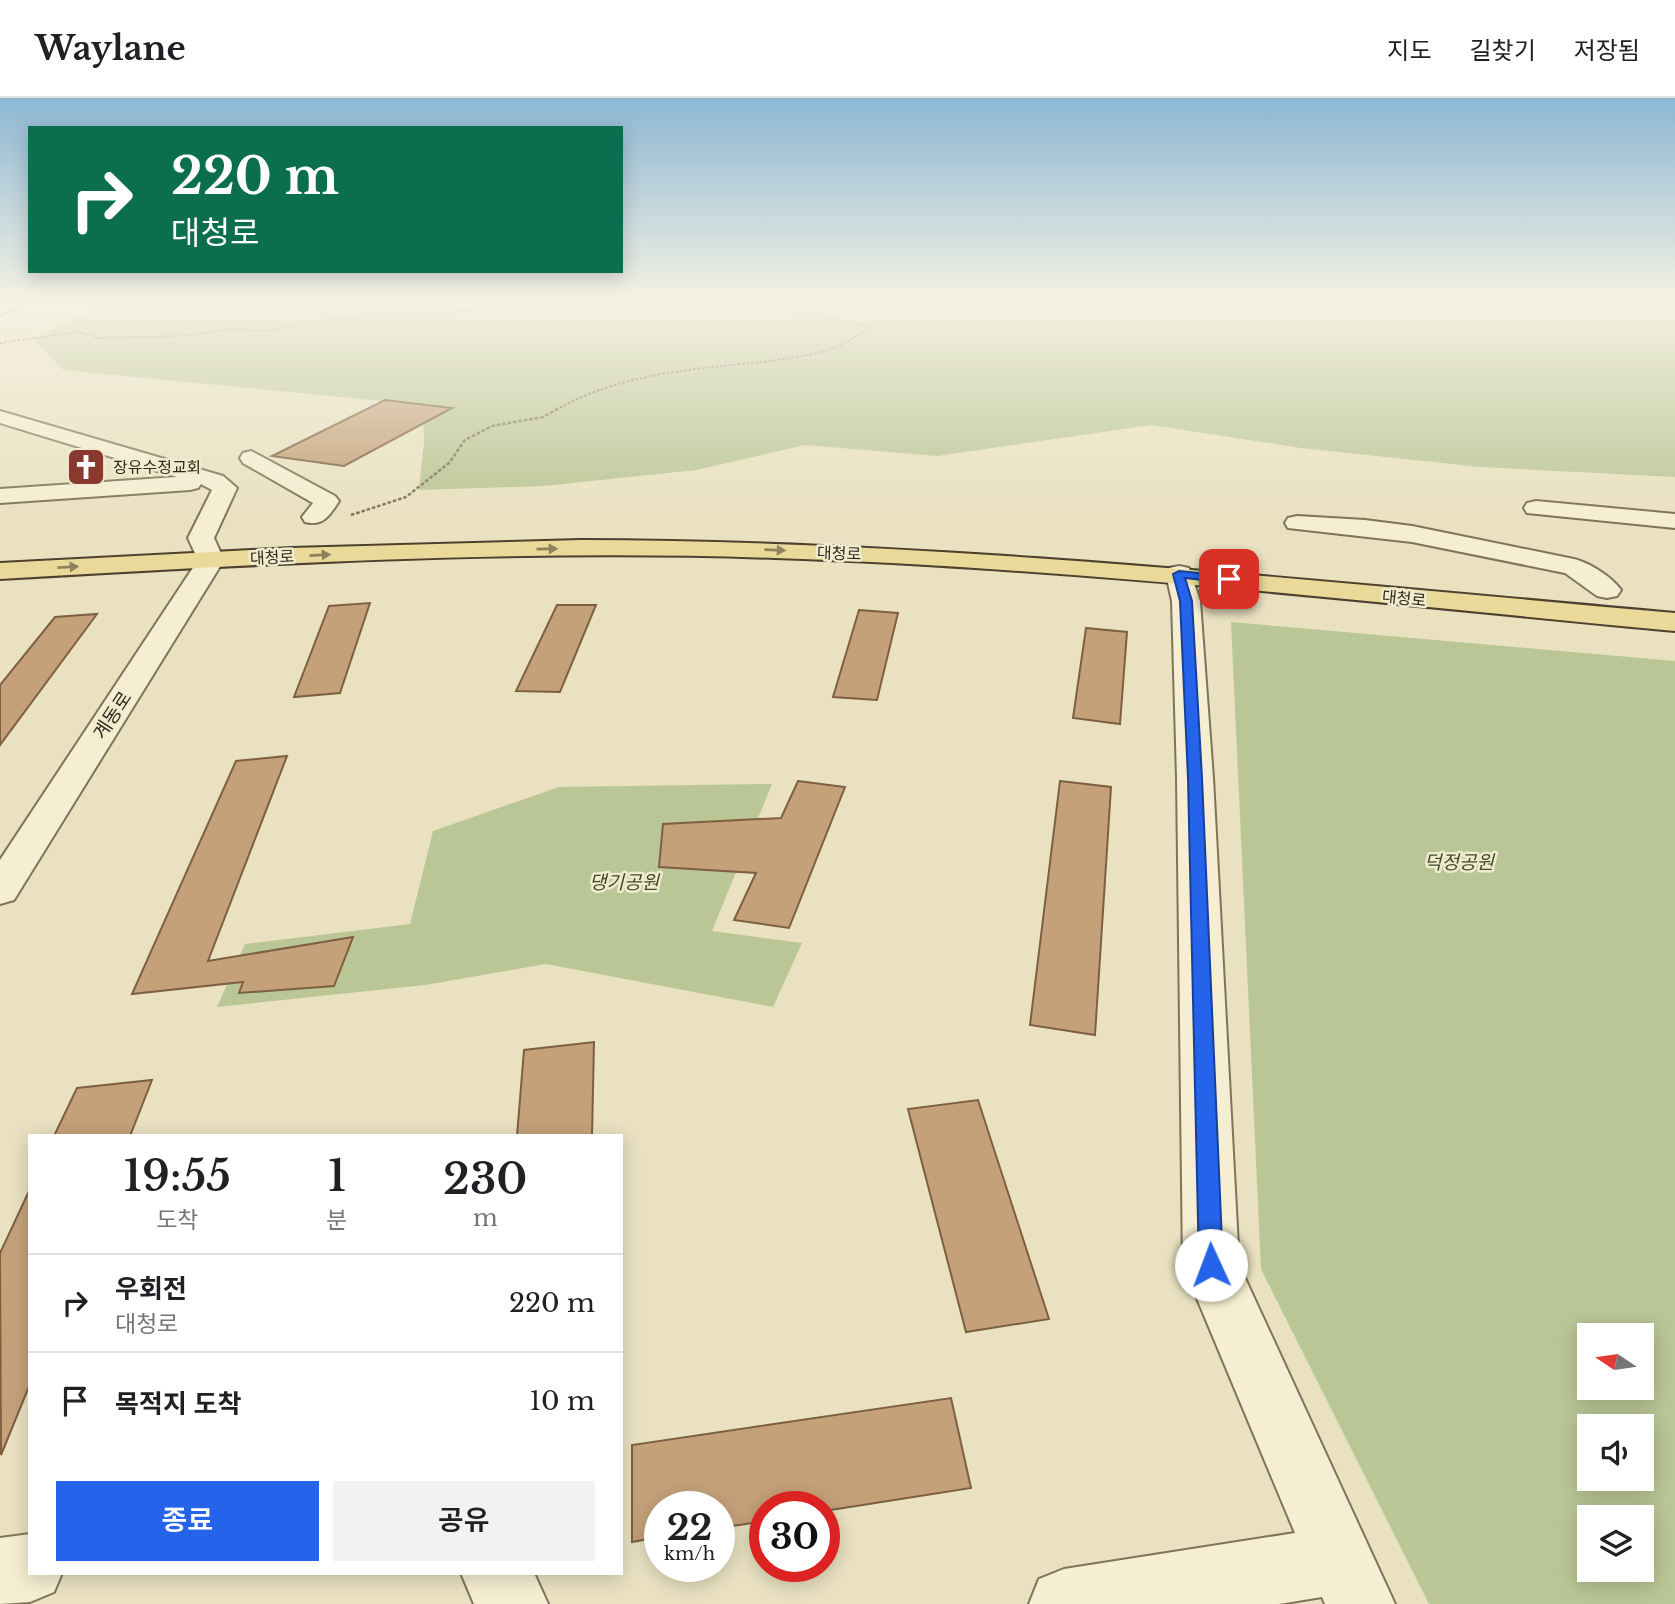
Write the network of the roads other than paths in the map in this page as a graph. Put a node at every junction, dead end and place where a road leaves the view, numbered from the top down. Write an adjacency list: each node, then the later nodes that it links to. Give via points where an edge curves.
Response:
1 (0, 417): 3 (street)
2 (251, 457): 6 (street, via 327,501)
3 (215, 481): 4 (street); 9 (street, 계동로, via 225,488)
4 (0, 496)
5 (1536, 509): 7 (street)
6 (314, 517)
7 (1675, 521)
8 (1297, 523): 15 (street, via 1412,534 1574,567)
9 (206, 549): 10 (main road, 대청로); 11 (main road, 대청로, via 374,528 522,524 908,533); 12 (main road, 대청로, one-way to 9); 13 (main road, 대청로, one-way to 13, via 359,552 629,547 902,555); 18 (street, 계동로)
10 (0, 550)
11 (1269, 559)
12 (0, 571)
13 (1179, 574): 17 (main road, 대청로); 22 (street, via 1186,601 1195,778 1211,1265)
14 (1526, 582): 15 (main road)
15 (1607, 590): 16 (main road)
16 (1634, 592)
17 (1675, 622)
18 (0, 891)
19 (28, 1568): 20 (street)
20 (0, 1572)
21 (496, 1575): 23 (street)
22 (1350, 1582): 24 (street)
23 (513, 1604)
24 (1064, 1604)

